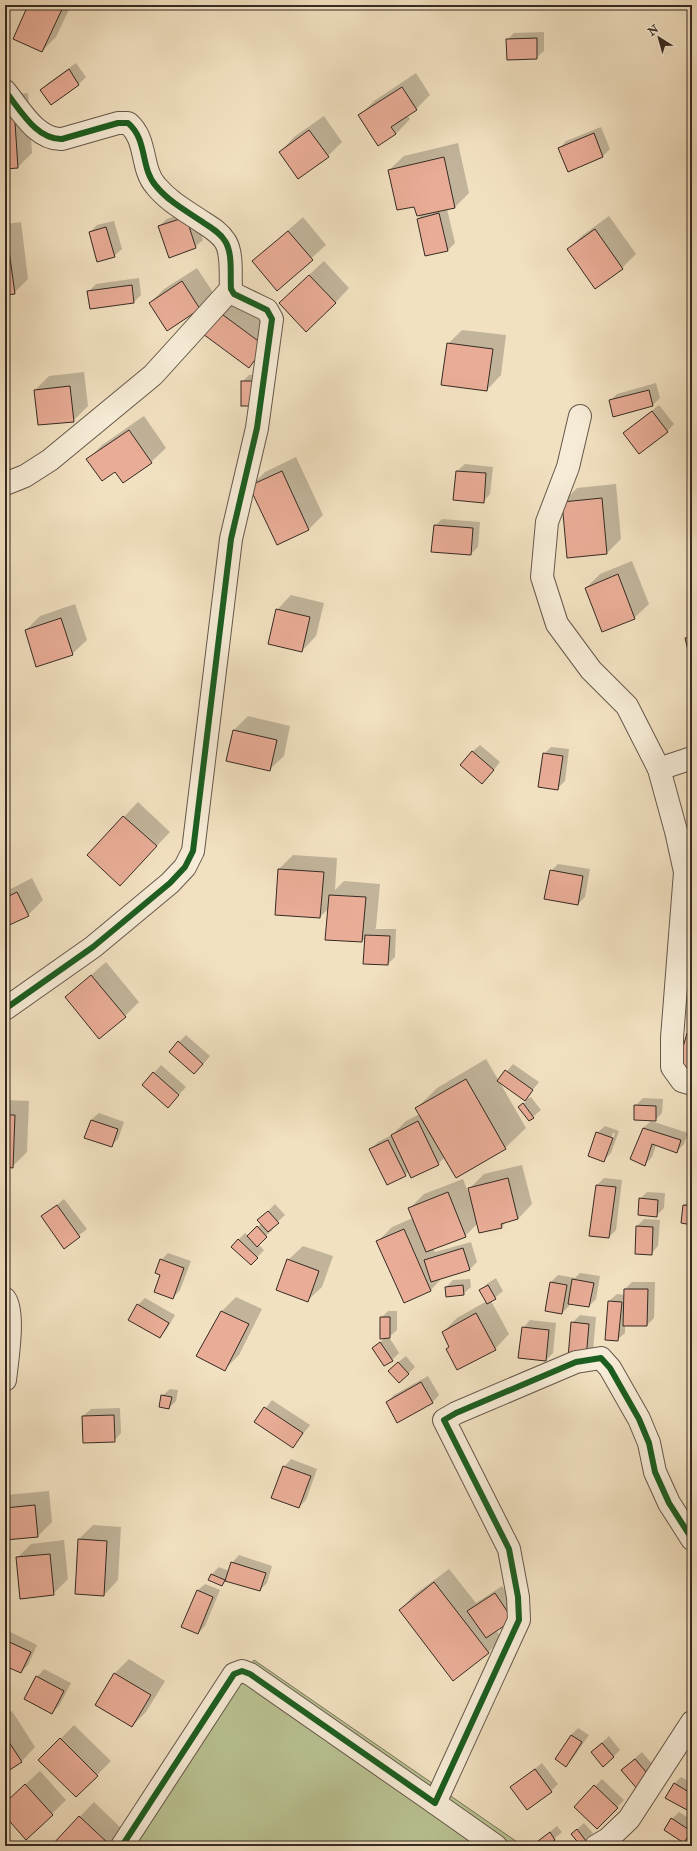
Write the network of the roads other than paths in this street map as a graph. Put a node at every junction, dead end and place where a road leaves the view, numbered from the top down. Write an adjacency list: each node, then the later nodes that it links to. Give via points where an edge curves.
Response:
1 (5, 91): 2 (street, via 41,134 53,139 62,139 118,123 128,123 136,129 154,185 226,241)
2 (230, 289): 4 (street, via 153,375 50,460 25,476); 7 (street, via 234,294 267,310 272,320 272,329 257,428 231,539 193,851 185,867 170,883 94,947)
3 (580, 416): 6 (street, via 568,467 547,522 542,577 556,624 591,670 627,706)
4 (5, 484)
5 (692, 758): 6 (street)
6 (659, 769): 8 (street, via 685,872 672,1067 682,1081)
7 (5, 1010)
8 (692, 1084)
9 (5, 1299): 10 (street, via 9,1304 10,1316)
10 (5, 1380)
11 (692, 1539): 13 (street, via 666,1497 639,1419 610,1368 601,1358 576,1362 444,1420 509,1549 518,1597 519,1620)
12 (692, 1722): 16 (street, via 628,1819 608,1839)
13 (435, 1803): 14 (street, via 250,1674 242,1671 234,1674); 15 (street)
14 (122, 1846)
15 (496, 1846)
16 (596, 1846)

